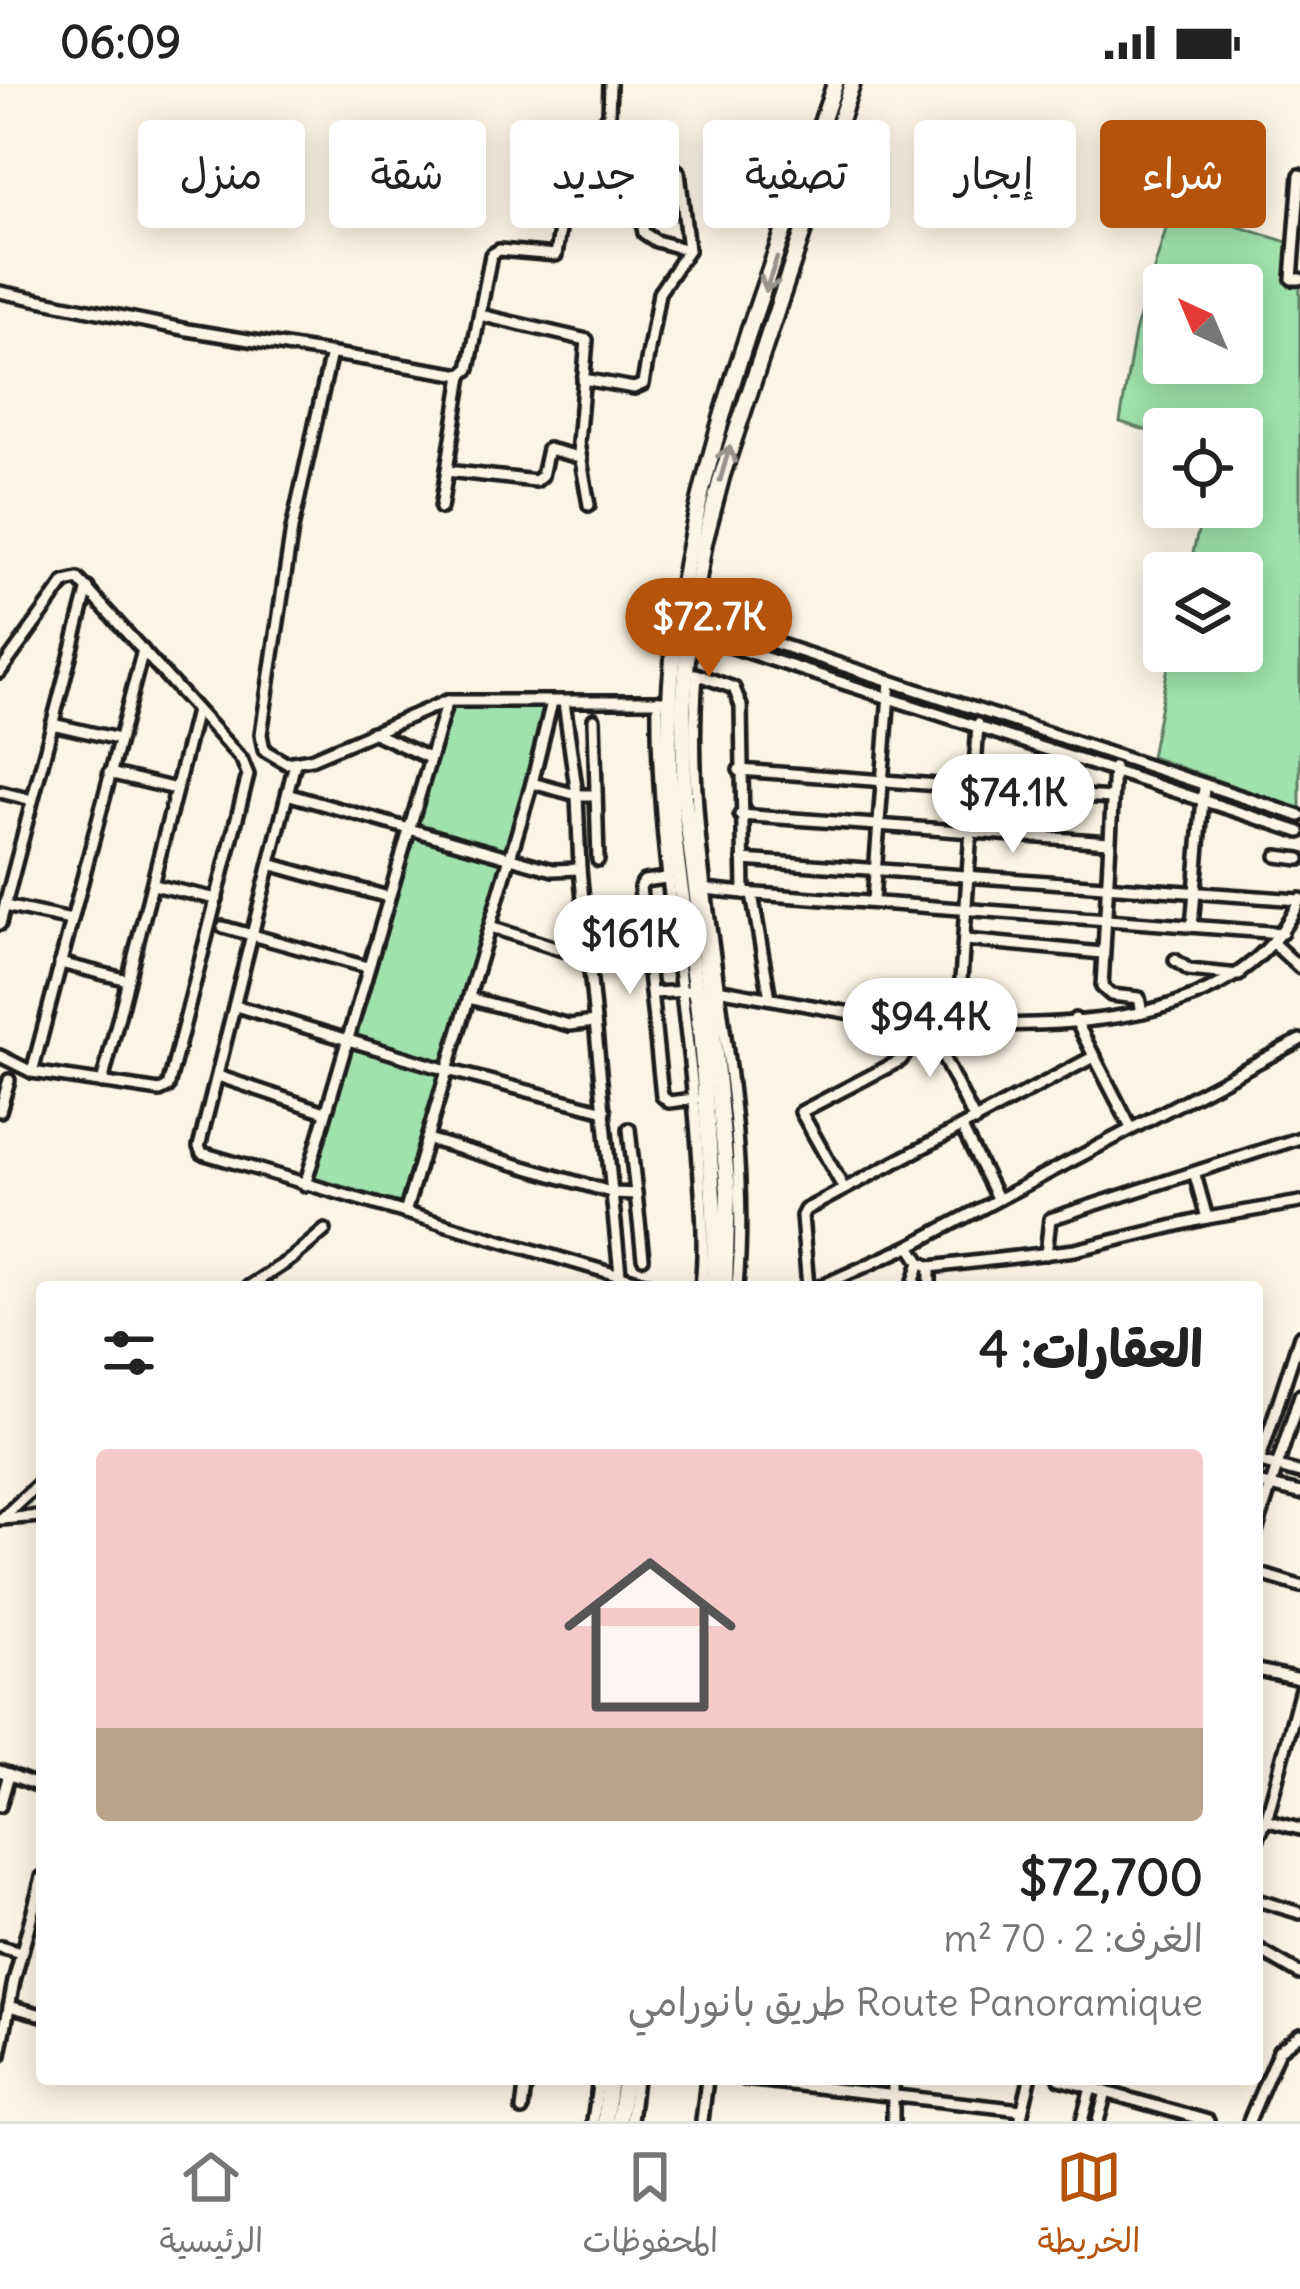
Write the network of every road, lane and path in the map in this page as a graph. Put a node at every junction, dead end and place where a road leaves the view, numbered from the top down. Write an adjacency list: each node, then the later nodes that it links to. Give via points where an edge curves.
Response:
1 (610, 84): 4 (street)
2 (835, 84): 22 (street, one-way to 22, via 716,438 692,526)
3 (852, 84): 22 (street, one-way to 3)
4 (609, 115): 5 (street); 13 (street, via 572,153 559,251 493,251)
5 (609, 120)
6 (679, 172): 10 (street)
7 (1300, 175): 9 (street)
8 (643, 228): 10 (street)
9 (1297, 242): 11 (street, via 1292,279)
10 (688, 250): 16 (street, via 659,293 643,384)
11 (1300, 280)
12 (0, 292): 14 (street)
13 (480, 315): 15 (street); 16 (street, via 584,337)
14 (331, 353): 15 (street); 43 (street, via 292,529 260,734 270,756)
15 (462, 375): 18 (street)
16 (583, 379): 17 (street)
17 (579, 457): 18 (street, via 548,449 536,482); 19 (street)
18 (447, 471): 20 (street)
19 (589, 505)
20 (441, 508)
21 (88, 588): 24 (street); 25 (street, via 75,578 65,582); 37 (street)
22 (684, 613): 23 (street); 27 (street)
23 (682, 631): 26 (street); 29 (street); 30 (street)
24 (142, 650): 32 (street); 40 (street)
25 (0, 672)
26 (691, 672): 44 (street, via 738,691); 78 (street); 105 (street, via 686,812)
27 (890, 681): 30 (street); 33 (street)
28 (447, 701): 31 (street); 39 (street); 42 (street)
29 (663, 701): 31 (street); 75 (street); 105 (street, via 672,822)
30 (888, 701): 38 (street); 47 (street)
31 (558, 702): 34 (street); 35 (street)
32 (196, 711): 51 (street); 82 (street, via 248,771)
33 (979, 713): 38 (street); 41 (street)
34 (549, 715): 35 (street); 48 (street)
35 (566, 716): 54 (street)
36 (594, 719): 55 (street)
37 (52, 724): 40 (street); 57 (street)
38 (977, 729): 45 (street); 49 (street)
39 (372, 732): 42 (street); 43 (street)
40 (118, 739): 46 (street)
41 (1115, 756): 45 (street); 50 (street)
42 (430, 758): 62 (street)
43 (295, 763): 53 (street)
44 (739, 770): 47 (street); 59 (street)
45 (1114, 772): 56 (street); 58 (street)
46 (109, 773): 51 (street); 88 (street)
47 (882, 781): 49 (street); 61 (street)
48 (532, 783): 54 (street); 67 (street)
49 (974, 786): 56 (street); 63 (street)
50 (1204, 787): 58 (street); 60 (street)
51 (176, 789): 76 (street)
52 (0, 792): 57 (street)
53 (290, 795): 62 (street); 71 (street)
54 (577, 795): 55 (street); 72 (street)
55 (596, 795): 68 (street)
56 (1111, 798): 65 (street)
57 (32, 800): 85 (street)
58 (1203, 802): 64 (street); 79 (street)
59 (740, 815): 61 (street); 69 (street)
60 (1300, 816)
61 (878, 825): 63 (street); 73 (street)
62 (408, 828): 67 (street); 81 (street)
63 (970, 832): 65 (street); 74 (street)
64 (1299, 833)
65 (1108, 842): 77 (street)
66 (1277, 856): 70 (street)
67 (510, 858): 72 (street); 92 (street)
68 (598, 860)
69 (743, 860): 73 (street); 80 (street)
70 (1300, 860)
71 (273, 865): 81 (street); 94 (street)
72 (580, 869): 97 (street)
73 (876, 870): 74 (street); 83 (street)
74 (969, 876): 77 (street); 86 (street)
75 (666, 878): 105 (street); 106 (street, via 640,887)
76 (153, 885): 82 (street); 104 (street)
77 (1105, 886): 79 (street); 87 (street)
78 (705, 889): 80 (street); 105 (street)
79 (1197, 893): 84 (street); 90 (street)
80 (748, 894): 83 (street); 108 (street)
81 (388, 897): 101 (street)
82 (217, 899): 124 (street, via 168,1087)
83 (873, 900): 86 (street)
84 (1300, 900): 93 (street)
85 (4, 906): 88 (street); 89 (street)
86 (968, 910): 87 (street); 95 (street)
87 (1103, 918): 90 (street); 98 (street)
88 (71, 920): 100 (street)
89 (0, 924)
90 (1192, 926): 93 (street)
91 (223, 927): 94 (street)
92 (490, 927): 97 (street, via 562,950); 107 (street)
93 (1282, 933): 96 (street)
94 (254, 936): 101 (street); 109 (street)
95 (966, 940): 98 (street); 115 (street)
96 (1274, 944): 102 (street); 103 (street)
97 (591, 949): 112 (street)
98 (1102, 953): 110 (street, via 1104,991 1136,996)
99 (1175, 960): 103 (street, via 1190,970)
100 (60, 963): 104 (street); 121 (street)
101 (367, 967): 116 (street)
102 (1300, 968)
103 (1239, 975): 110 (street, via 1209,993)
104 (128, 980): 124 (street)
105 (703, 990): 106 (street); 108 (street); 125 (street); 153 (street); 154 (street, via 728,1191); 155 (street, via 739,1187)
106 (652, 993): 125 (street, via 662,1098)
107 (469, 998): 112 (street, via 569,1025); 120 (street)
108 (770, 998): 113 (street)
109 (236, 1006): 116 (street); 122 (street)
110 (1142, 1012): 111 (street)
111 (1075, 1019): 115 (street); 119 (street)
112 (595, 1022): 127 (street)
113 (912, 1024): 114 (street); 137 (street, via 901,1060 800,1112)
114 (940, 1024): 115 (street); 129 (street, via 944,1059)
115 (958, 1025)
116 (347, 1040): 120 (street); 128 (street)
117 (1300, 1040): 131 (street)
118 (0, 1056): 121 (street)
119 (1094, 1056): 129 (street); 131 (street)
120 (447, 1070): 127 (street); 134 (street)
121 (32, 1072): 124 (street)
122 (218, 1076): 128 (street); 136 (street, via 202,1154)
123 (9, 1080): 126 (street)
124 (101, 1083)
125 (695, 1099): 152 (street)
126 (0, 1111)
127 (604, 1111): 138 (street)
128 (325, 1112): 136 (street)
129 (975, 1121): 130 (street)
130 (962, 1128): 137 (street); 140 (street)
131 (1131, 1128): 140 (street)
132 (629, 1129): 139 (street)
133 (1300, 1138): 135 (street)
134 (427, 1139): 138 (street); 142 (street)
135 (1195, 1175): 143 (street); 146 (street, via 1050,1219)
136 (304, 1185): 142 (street)
137 (843, 1187): 156 (street, via 802,1213)
138 (614, 1193): 139 (street); 149 (street)
139 (636, 1194): 147 (street)
140 (997, 1198): 145 (street)
141 (1300, 1202): 143 (street)
142 (405, 1213): 149 (street)
143 (1207, 1218): 146 (street)
144 (325, 1230): 150 (street)
145 (910, 1246): 148 (street); 157 (street)
146 (1046, 1254): 148 (street)
147 (643, 1258)
148 (925, 1264): 158 (street); 159 (street)
149 (620, 1274): 151 (street)
150 (257, 1281)
151 (640, 1281)
152 (701, 1281)
153 (712, 1281)
154 (725, 1281)
155 (736, 1281)
156 (808, 1281)
157 (832, 1281)
158 (915, 1281)
159 (929, 1281)
160 (1300, 1336): 162 (street)
161 (1300, 1395): 164 (street)
162 (1263, 1449)
163 (1263, 1465): 164 (street)
164 (1277, 1467): 165 (street); 167 (street)
165 (1300, 1473)
166 (1263, 1484): 167 (street)
167 (1270, 1486): 169 (street); 170 (street)
168 (36, 1487): 172 (street)
169 (1300, 1493)
170 (1263, 1509)
171 (36, 1516): 172 (street)
172 (1, 1519)
173 (1263, 1575): 174 (street)
174 (1300, 1586)
175 (1263, 1671): 176 (street)
176 (1300, 1679)
177 (1300, 1692): 181 (street)
178 (4, 1773): 179 (street); 180 (street)
179 (36, 1785)
180 (0, 1806)
181 (1263, 1817)
182 (1263, 1820): 183 (street)
183 (1300, 1829)
184 (36, 1899): 189 (street)
185 (1263, 1902): 186 (street)
186 (1300, 1913)
187 (0, 1947): 189 (street)
188 (1263, 1952): 190 (street)
189 (21, 1953): 191 (street)
190 (1300, 1974)
191 (9, 2006): 192 (street); 194 (street)
192 (36, 2013)
193 (1300, 2034): 221 (street, via 1280,2050)
194 (0, 2055)
195 (525, 2085): 209 (street)
196 (597, 2085): 211 (street)
197 (609, 2085): 212 (street)
198 (624, 2085): 213 (street)
199 (635, 2085): 214 (street)
200 (706, 2085): 215 (street)
201 (797, 2085): 207 (street)
202 (892, 2085): 207 (street)
203 (1028, 2085): 210 (street)
204 (1081, 2085): 205 (street)
205 (1091, 2088): 206 (street); 217 (street)
206 (1106, 2092): 208 (street); 218 (street)
207 (893, 2096): 210 (street); 216 (street)
208 (1163, 2109): 219 (street); 220 (street)
209 (522, 2110)
210 (1021, 2115)
211 (593, 2121)
212 (604, 2121)
213 (619, 2121)
214 (631, 2121)
215 (702, 2121)
216 (892, 2121)
217 (1082, 2121)
218 (1098, 2121)
219 (1160, 2121)
220 (1208, 2121)
221 (1249, 2121)

